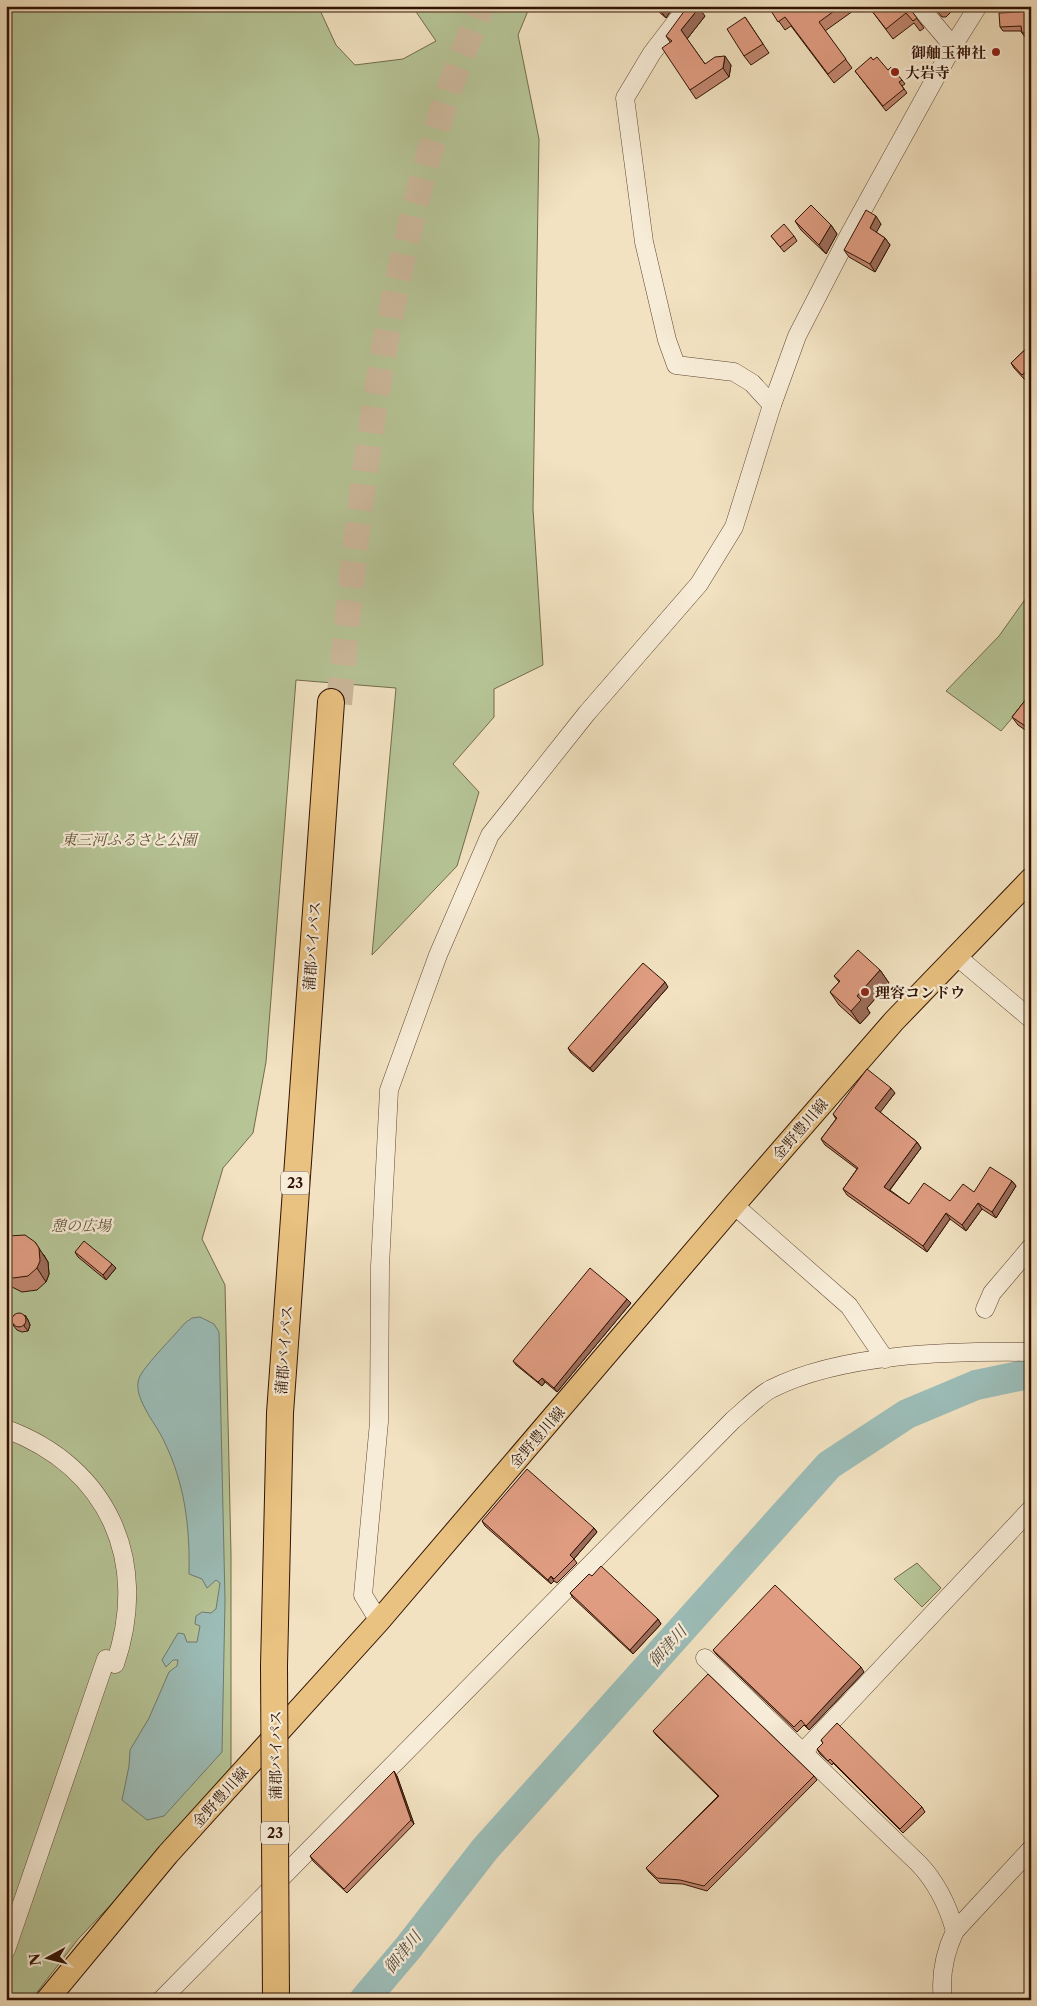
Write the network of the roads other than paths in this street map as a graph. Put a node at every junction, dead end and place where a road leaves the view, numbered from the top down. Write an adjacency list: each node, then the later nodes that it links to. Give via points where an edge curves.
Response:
1 (688, 6): 5 (street, via 652,53 625,98 652,281 676,365 734,372 752,383)
2 (919, 6): 4 (street)
3 (978, 6): 4 (street)
4 (953, 46): 5 (street, via 797,336)
5 (772, 406): 17 (street, via 734,527 699,584 587,713 490,836 438,954 389,1090 380,1266 380,1422 362,1595)
6 (335, 703): 19 (highway, 蒲郡バイパス / 23)
7 (1031, 879): 8 (main road, 金野豊川線)
8 (955, 955): 9 (street); 10 (main road, 金野豊川線)
9 (1031, 1019)
10 (734, 1205): 14 (street, via 849,1306); 17 (main road, 金野豊川線)
11 (1031, 1247): 12 (street, via 992,1293)
12 (985, 1309)
13 (1031, 1352): 14 (street, via 966,1352)
14 (885, 1359): 25 (street, via 809,1372 769,1390 733,1420)
15 (6, 1429): 23 (street, via 23,1435 56,1456 83,1479 99,1499 119,1538 128,1587 122,1645 116,1664 106,1659)
16 (1031, 1509): 20 (street)
17 (379, 1621): 24 (main road, 金野豊川線, via 168,1854)
18 (705, 1658): 20 (street)
19 (278, 1666): 26 (highway, 蒲郡バイパス / 23, bridge); 27 (highway, 蒲郡バイパス / 23)
20 (803, 1752): 22 (street, via 932,1878 949,1911)
21 (1031, 1849): 22 (street)
22 (955, 1932): 28 (street, via 948,1944)
23 (6, 1950)
24 (47, 2000)
25 (161, 2000)
26 (276, 2000)
27 (284, 2000)
28 (943, 2000)

